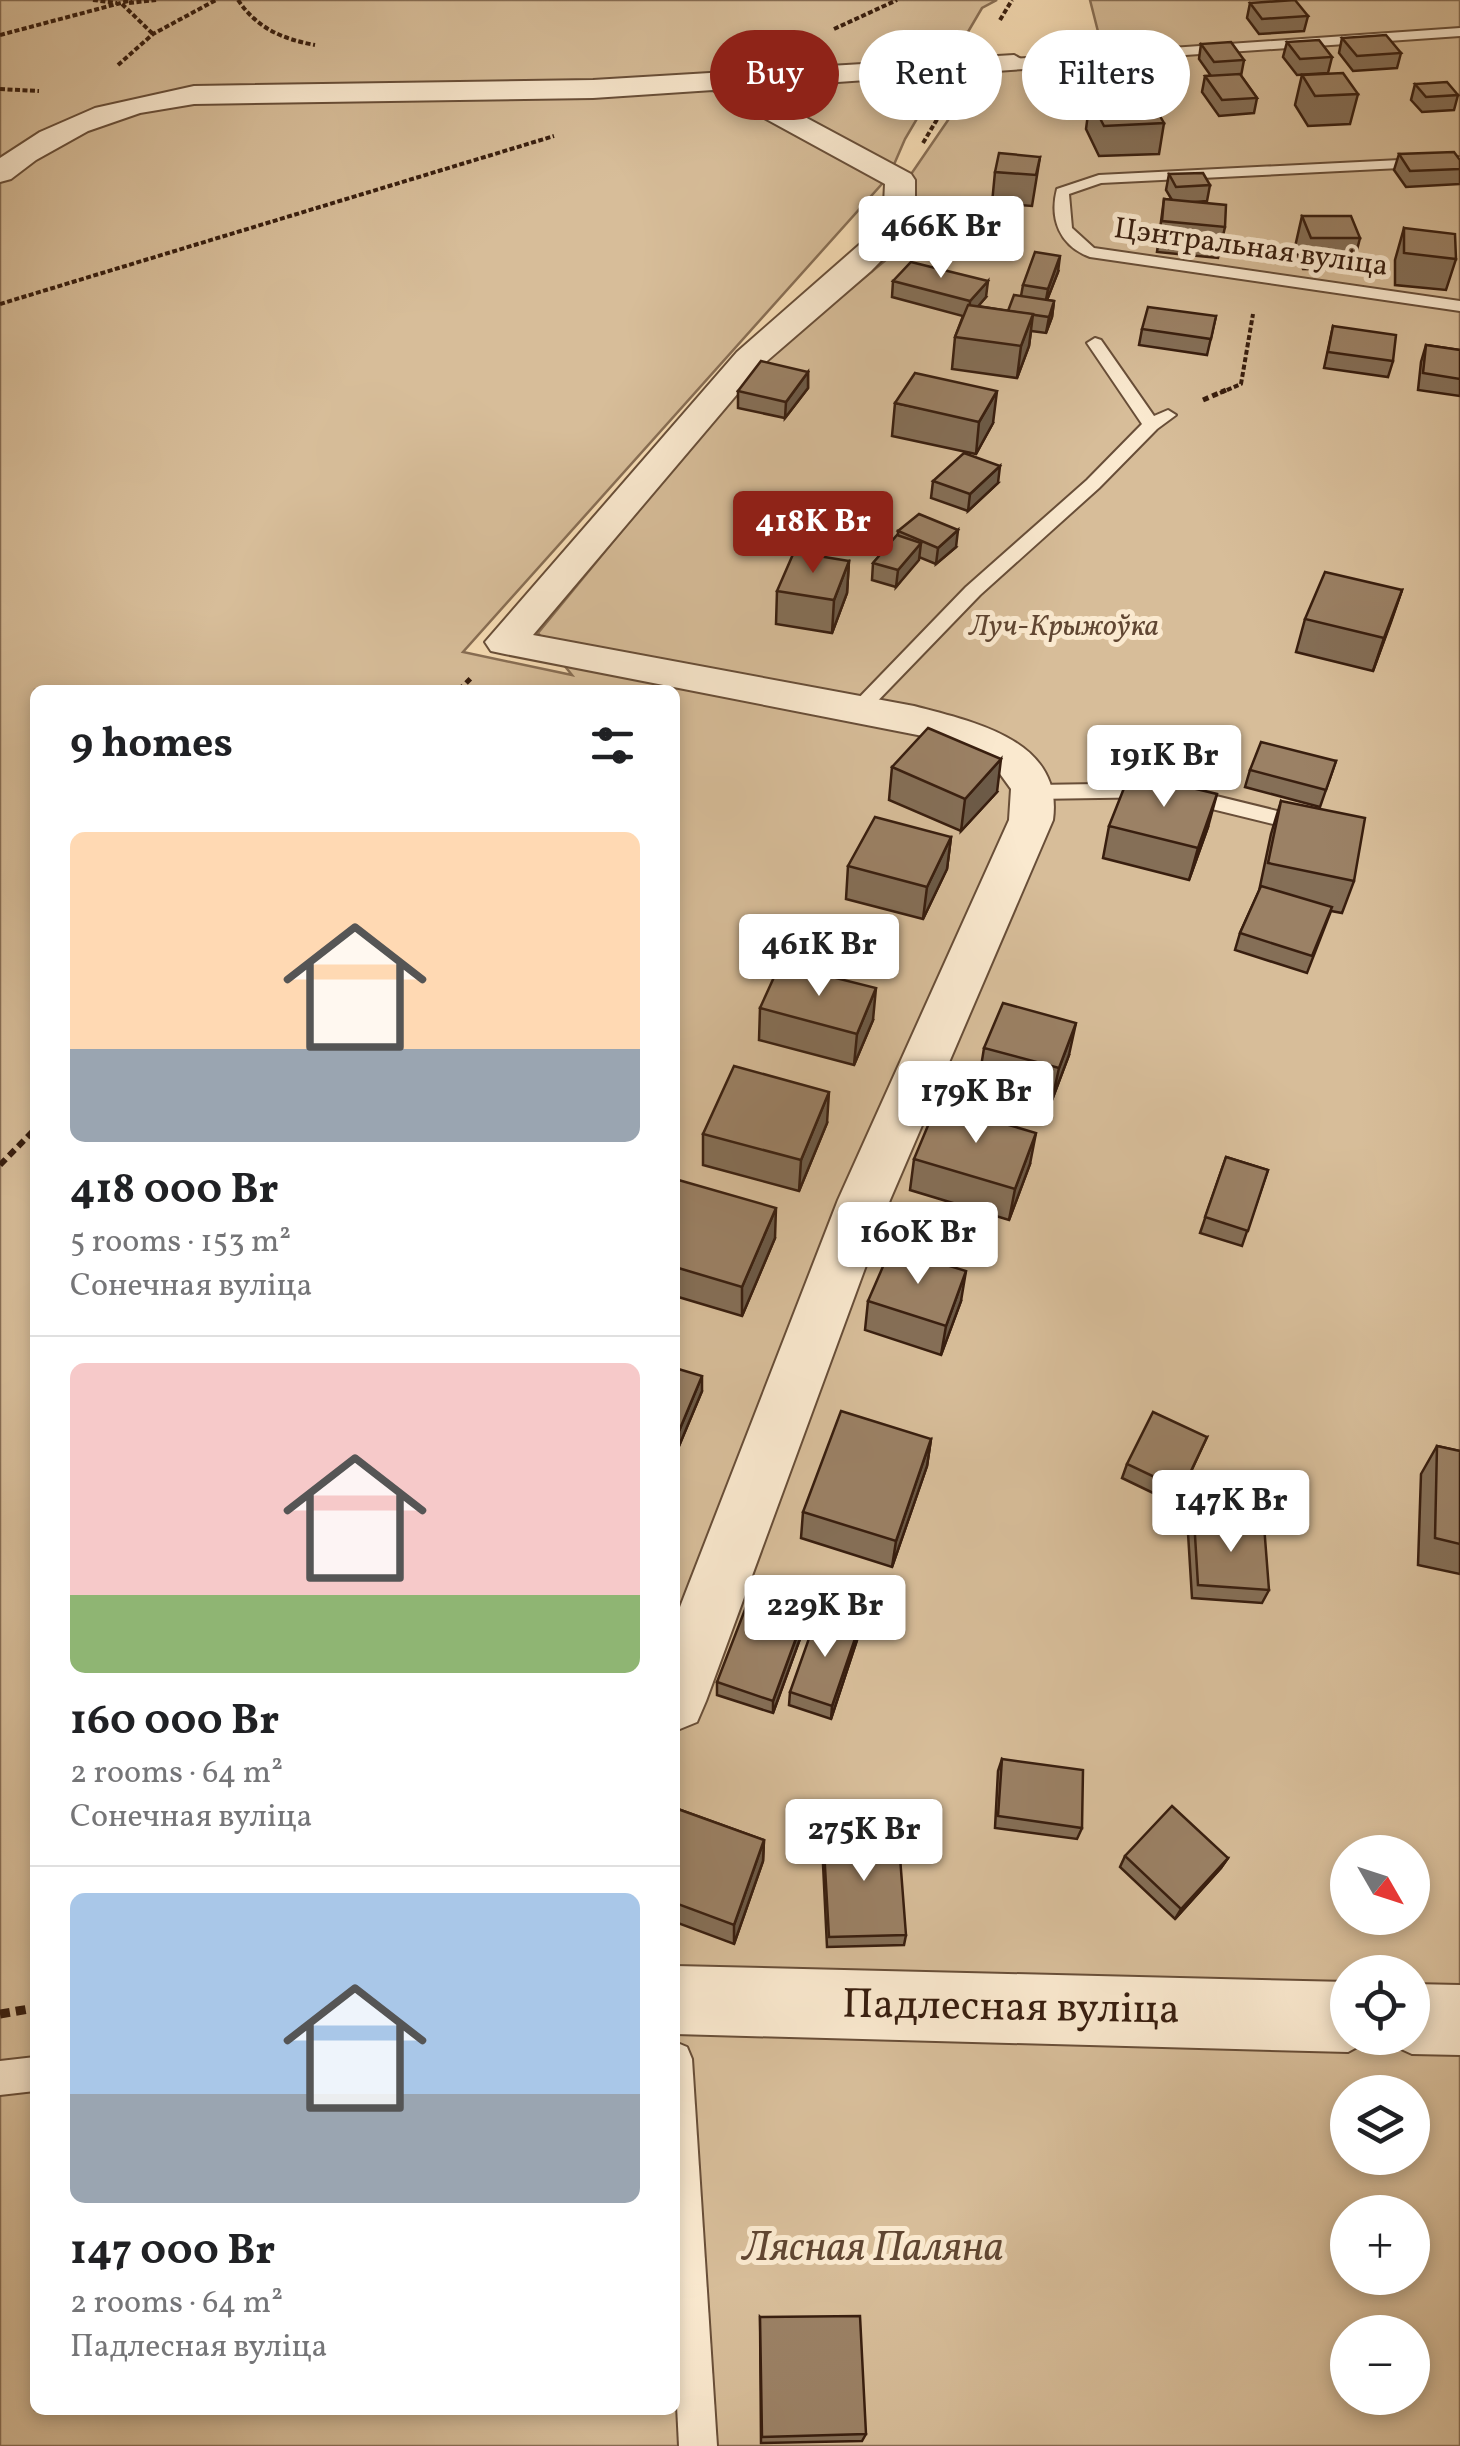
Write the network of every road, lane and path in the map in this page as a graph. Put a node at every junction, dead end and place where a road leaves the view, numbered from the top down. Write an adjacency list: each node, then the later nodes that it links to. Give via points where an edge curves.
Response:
1 (94, 0): 5 (path)
2 (132, 0): 5 (path)
3 (156, 0): 5 (path)
4 (216, 0): 7 (path)
5 (122, 4): 7 (path); 8 (path)
6 (1460, 32): 9 (lane)
7 (152, 34): 11 (path)
8 (0, 35)
9 (1014, 63): 10 (street)
10 (1002, 64)
11 (112, 70)
12 (710, 83): 13 (street)
13 (654, 86): 17 (street, via 169,96 60,132); 20 (path, via 567,132)
14 (789, 120): 18 (street)
15 (936, 120): 18 (path)
16 (1460, 161): 19 (lane, Цэнтральная вуліца, via 1099,179 1062,192 1063,231 1090,252)
17 (0, 173)
18 (900, 180): 24 (street, via 899,226 891,236 749,359 505,642)
19 (1259, 278): 21 (lane, Цэнтральная вуліца); 23 (path, via 1241,384)
20 (0, 304)
21 (1460, 306)
22 (1094, 343): 23 (lane)
23 (1160, 420): 24 (lane, via 974,591)
24 (858, 710): 25 (street, via 972,737 1019,765)
25 (1035, 792): 26 (lane, via 1163,790); 29 (street, via 1030,820 864,1200)
26 (1324, 829)
27 (30, 1134): 28 (path)
28 (0, 1165)
29 (680, 1688)
30 (680, 2000): 33 (street, Падлесная вуліца)
31 (30, 2009): 32 (path)
32 (0, 2014)
33 (1330, 2017)
34 (1430, 2019): 35 (street)
35 (1460, 2020)
36 (30, 2075): 37 (lane)
37 (0, 2078)
38 (680, 2144): 39 (lane)
39 (698, 2446)

